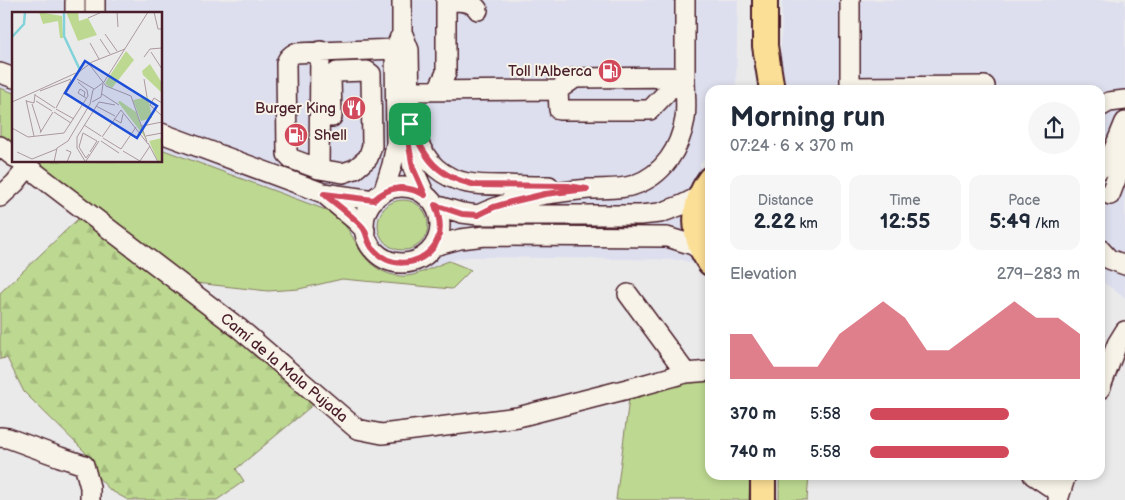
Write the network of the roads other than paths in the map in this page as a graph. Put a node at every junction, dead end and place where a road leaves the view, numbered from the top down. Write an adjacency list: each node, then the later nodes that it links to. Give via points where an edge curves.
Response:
1 (402, 0): 6 (street)
2 (685, 0): 12 (street)
3 (765, 0): 7 (main road)
4 (850, 0): 15 (street)
5 (478, 10): 10 (street, via 470,1 446,1)
6 (399, 41): 8 (street); 19 (street, via 409,50); 37 (street, via 396,144 392,165)
7 (765, 46): 13 (main road); 14 (main road)
8 (320, 51): 22 (street); 29 (street, via 295,52 287,58 287,154)
9 (0, 73): 11 (street)
10 (446, 73): 16 (street); 17 (street)
11 (12, 77)
12 (685, 82): 18 (street, via 575,78); 18 (street, via 671,88 650,110 559,110); 35 (street, via 686,116 681,136 665,165 634,185)
13 (760, 85)
14 (771, 85)
15 (850, 85)
16 (437, 90): 17 (street); 19 (street)
17 (461, 90): 18 (street)
18 (558, 90)
19 (410, 91): 24 (street)
20 (1125, 100): 21 (street)
21 (1105, 104)
22 (320, 117): 32 (street); 32 (street, via 332,117 331,77 337,72 367,71 371,74 372,146 368,158 356,169 343,173)
23 (1125, 122): 31 (street)
24 (410, 124): 35 (street, via 425,155 435,167 461,182); 40 (street, via 413,168)
25 (162, 133): 33 (street)
26 (0, 146): 27 (street, Camí de la Mala Pujada)
27 (12, 155)
28 (1125, 156): 38 (street)
29 (291, 158): 32 (street); 33 (street)
30 (21, 162): 39 (street, via 15,183); 51 (street, Camí de la Mala Pujada, via 240,329 357,429 382,434 518,417)
31 (1105, 163)
32 (319, 169)
33 (284, 179): 36 (street)
34 (705, 187): 41 (street, via 682,205 660,213); 45 (main road, via 696,214 696,233)
35 (587, 189): 41 (street, via 528,198)
36 (324, 194): 37 (street); 42 (street)
37 (379, 196): 40 (street, via 393,188 404,188 415,190); 42 (street, via 368,209)
38 (1112, 196)
39 (0, 197)
40 (430, 200): 41 (street, via 462,214); 43 (street, via 439,215 440,226)
41 (478, 215)
42 (365, 230): 43 (street, via 374,250 394,262 416,260)
43 (434, 246): 46 (street, via 485,236 667,237 693,245)
44 (1105, 254): 47 (street)
45 (705, 255)
46 (705, 256)
47 (1125, 265)
48 (628, 294): 51 (street)
49 (1125, 332): 52 (street)
50 (705, 371): 51 (street, Camí de la Mala Pujada)
51 (686, 373)
52 (1105, 376)
53 (0, 437): 58 (street, via 84,465)
54 (763, 480): 59 (main road)
55 (1039, 480): 57 (street)
56 (1064, 480): 57 (street)
57 (1059, 497)
58 (90, 500)
59 (763, 500)

